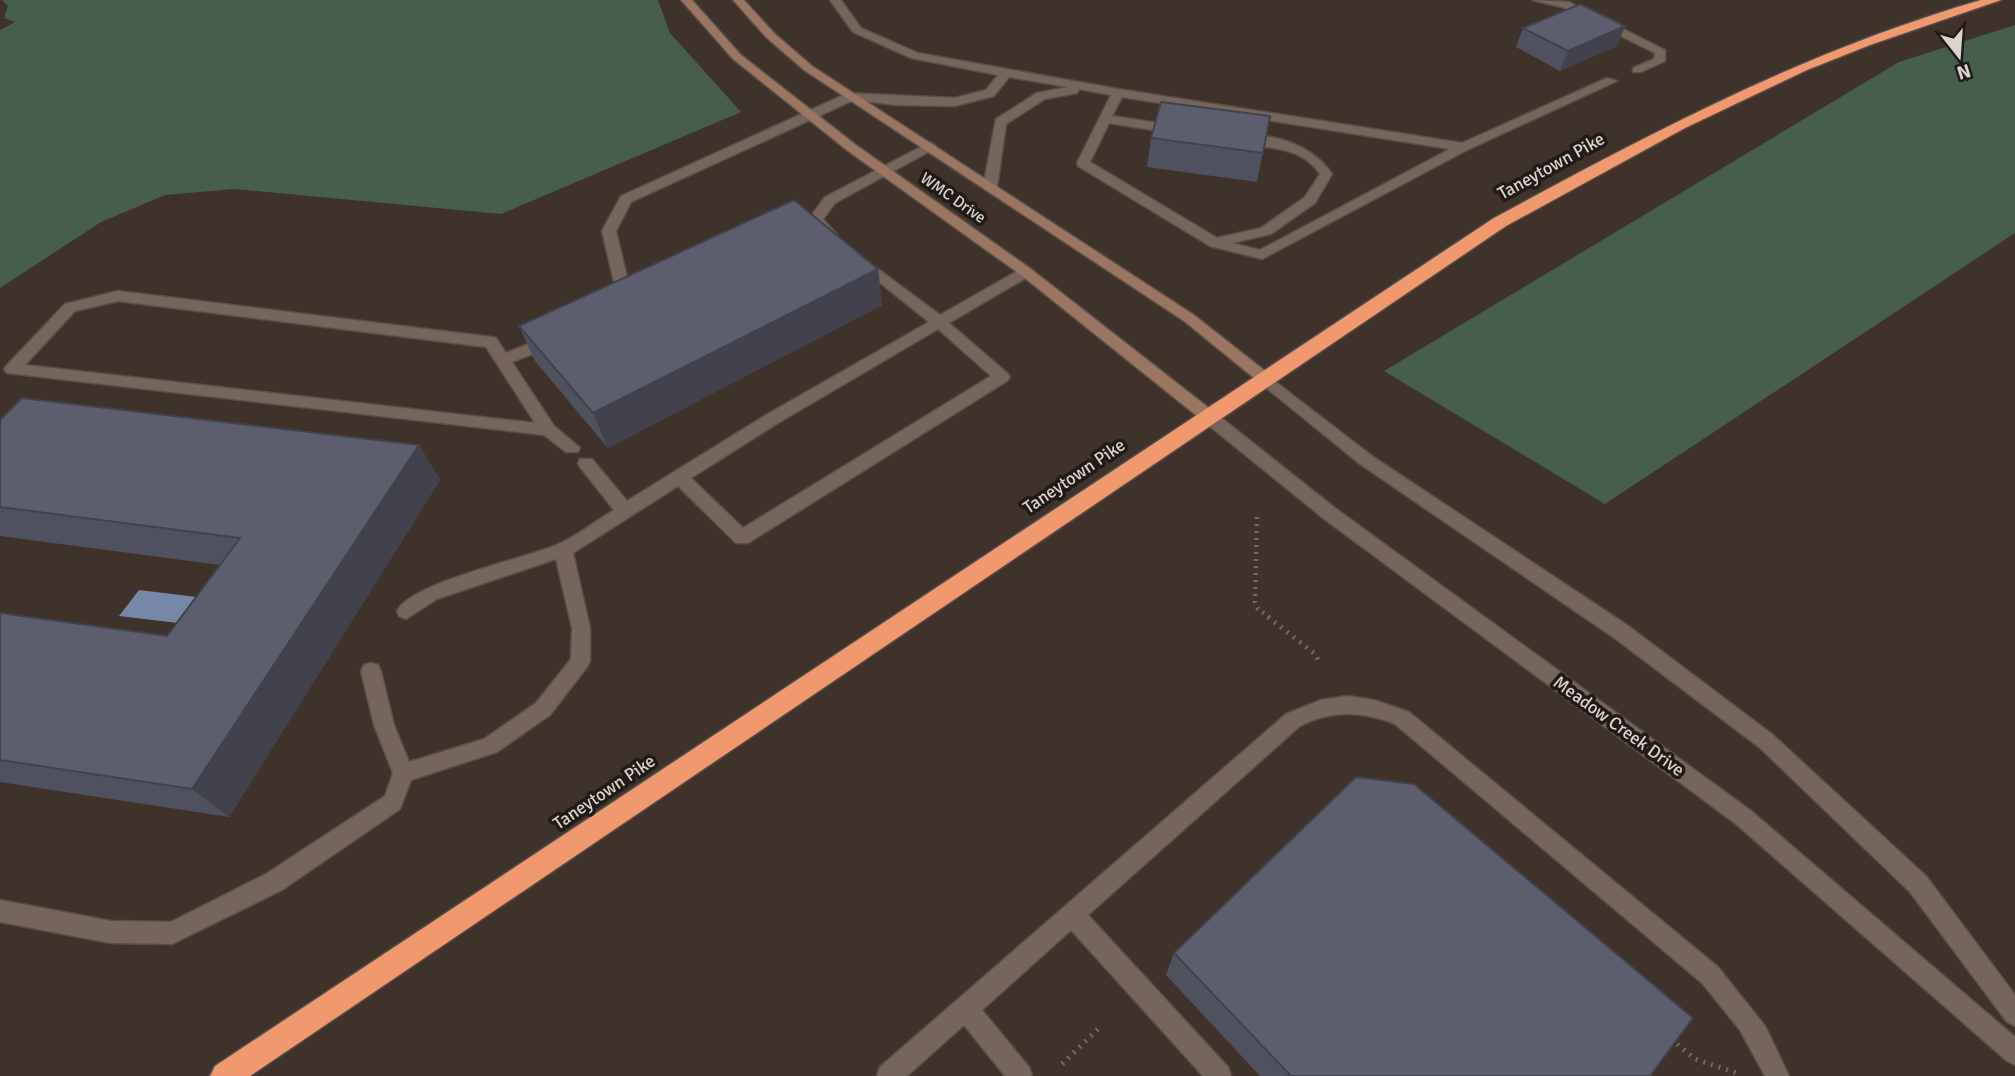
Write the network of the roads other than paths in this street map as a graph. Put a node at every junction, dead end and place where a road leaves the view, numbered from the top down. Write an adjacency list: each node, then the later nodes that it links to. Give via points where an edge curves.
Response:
1 (686, 0): 13 (main road, WMC Drive, via 737,57)
2 (738, 0): 12 (main road, WMC Drive, via 808,68)
3 (835, 0): 8 (street, via 857,30 915,56)
4 (1537, 0): 6 (street)
5 (1995, 0): 27 (highway, Taneytown Pike, via 1821,58 1705,111 1500,222)
6 (1565, 2): 7 (street, via 1661,52 1659,61)
7 (1637, 70)
8 (1006, 73): 10 (street); 12 (street, via 990,93 955,102)
9 (1611, 81): 18 (street)
10 (1087, 88): 11 (street); 20 (street, via 1041,96 1000,122)
11 (1118, 93): 14 (street); 18 (street)
12 (852, 96): 13 (street); 17 (main road, WMC Drive)
13 (809, 114): 19 (main road, WMC Drive); 23 (street, via 626,200 610,231 622,286)
14 (1105, 119): 15 (street); 21 (street, via 1083,163)
15 (1186, 131)
16 (1227, 137): 21 (street, via 1296,147 1319,161 1326,174 1310,200 1266,231)
17 (930, 146): 19 (street); 20 (main road, WMC Drive)
18 (1463, 147): 21 (street, via 1262,255)
19 (884, 171): 22 (main road, WMC Drive); 24 (street, via 830,200 816,219 826,233)
20 (990, 187): 27 (main road, WMC Drive, via 1189,318)
21 (1215, 243)
22 (1026, 272): 24 (street); 28 (main road, WMC Drive)
23 (610, 309)
24 (939, 322): 32 (street); 32 (street, via 1002,377 742,538)
25 (566, 333): 26 (street)
26 (502, 360): 29 (street); 29 (street, via 491,342 118,296 71,307 12,369)
27 (1264, 378): 28 (highway, Taneytown Pike); 41 (street, via 1366,460 1620,631 1766,741 1918,884)
28 (1208, 416): 42 (street, Meadow Creek Drive, via 1329,513 1743,817); 43 (highway, Taneytown Pike)
29 (548, 430): 30 (street)
30 (572, 448)
31 (586, 463): 33 (street)
32 (680, 477): 33 (street)
33 (625, 511): 34 (street)
34 (563, 550): 35 (street, via 431,594); 37 (street, via 581,628 580,661 543,709 489,746)
35 (406, 611)
36 (371, 671): 37 (street)
37 (403, 774): 38 (street, via 393,802 274,882 172,933 111,932)
38 (0, 911)
39 (1074, 916): 40 (street); 46 (street); 47 (street, via 1293,720 1331,704 1380,708 1426,737 1710,975 1742,1010)
40 (966, 1009): 44 (street); 45 (street)
41 (2015, 1014)
42 (2015, 1053)
43 (225, 1076)
44 (889, 1076)
45 (1020, 1076)
46 (1219, 1076)
47 (1777, 1076)

